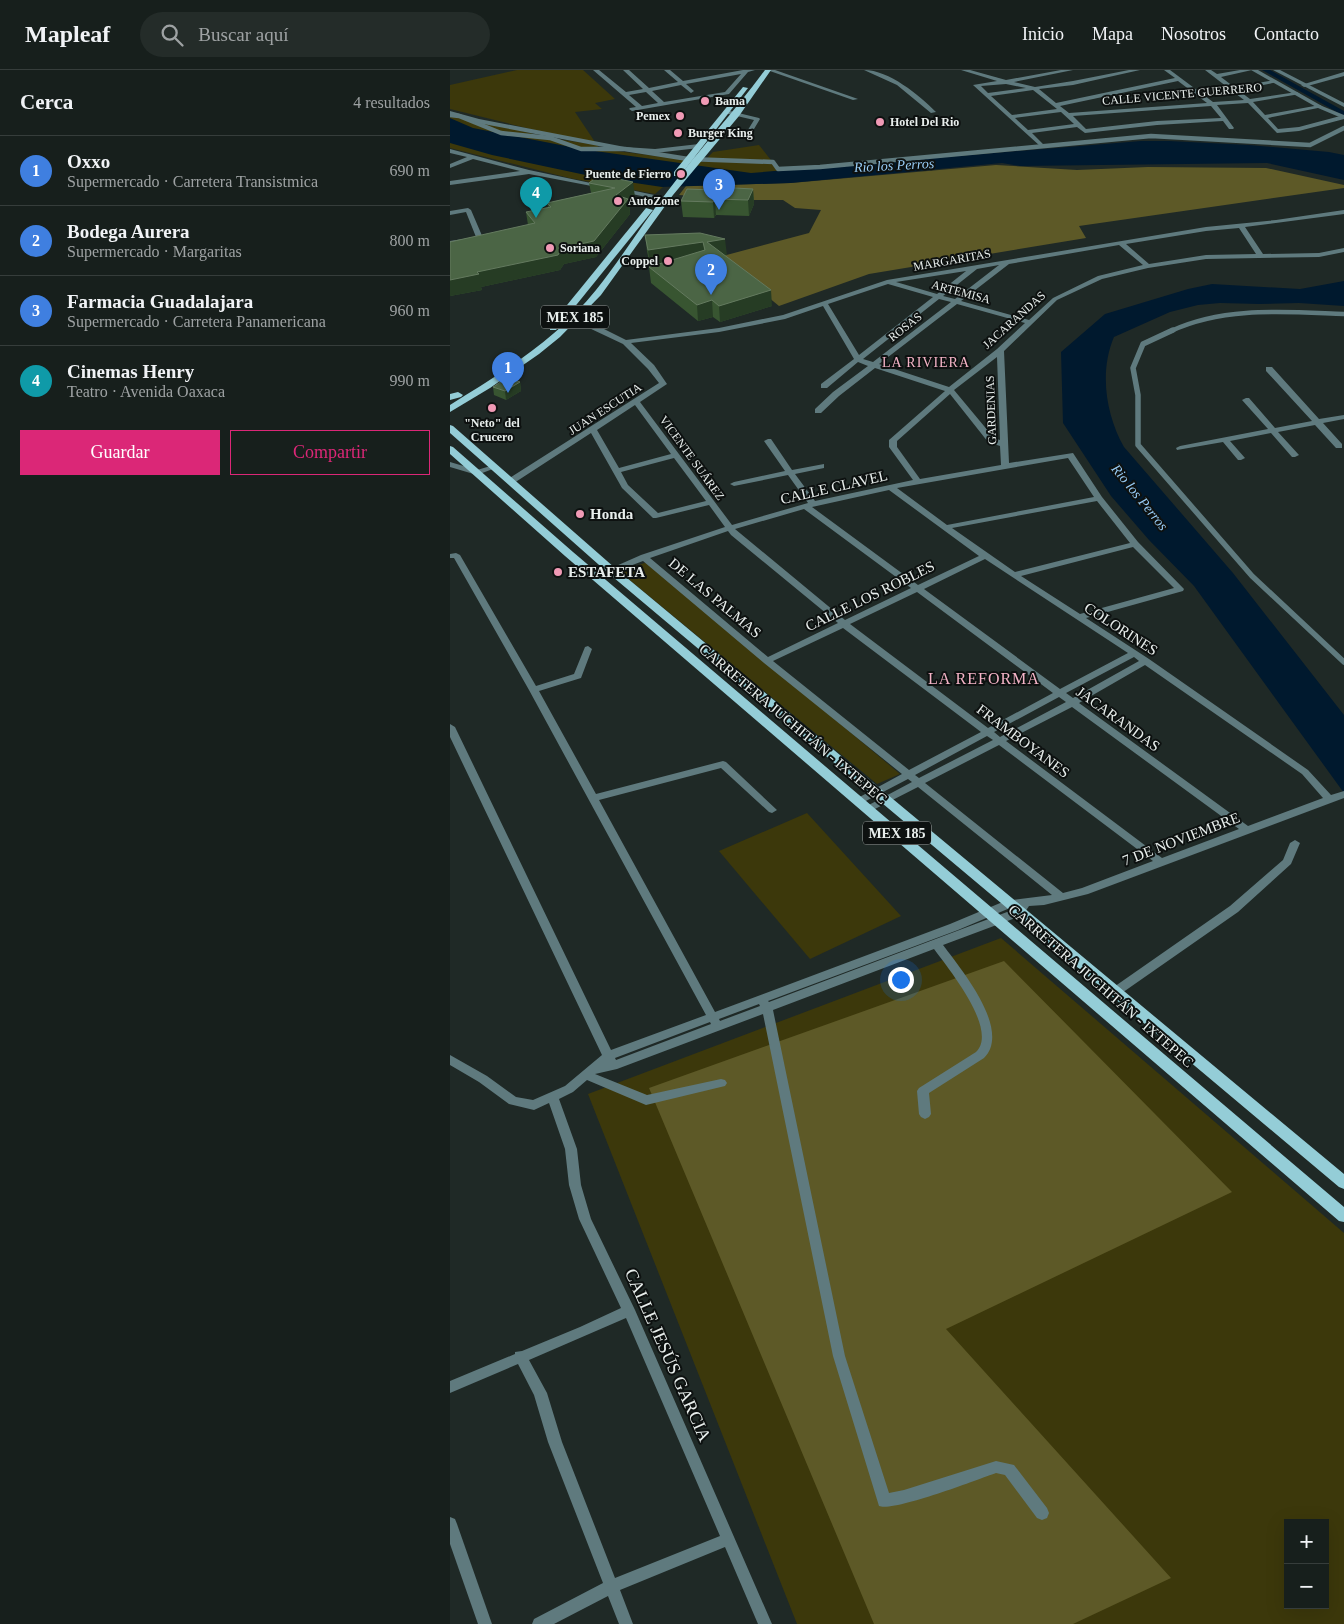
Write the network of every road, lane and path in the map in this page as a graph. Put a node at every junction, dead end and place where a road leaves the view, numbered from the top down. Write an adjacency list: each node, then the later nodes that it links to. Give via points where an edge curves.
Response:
1 (596, 70): 32 (street)
2 (626, 70): 28 (street)
3 (667, 70): 24 (street)
4 (749, 70): 24 (street); 37 (street, via 727,93)
5 (759, 70): 29 (main road, MEX 185)
6 (769, 70): 30 (main road, MEX 185); 35 (street)
7 (867, 70): 47 (street, via 898,84)
8 (964, 70): 22 (street)
9 (1046, 70): 18 (street)
10 (1070, 70): 18 (street)
11 (1137, 70): 26 (street)
12 (1169, 70): 21 (street)
13 (1208, 70): 20 (street)
14 (1248, 70): 20 (street)
15 (1254, 70): 23 (street)
16 (1276, 70): 25 (street)
17 (1330, 70): 19 (street)
18 (1054, 73): 22 (street)
19 (1342, 74): 25 (street)
20 (1216, 76): 27 (street)
21 (1180, 80): 38 (street); 39 (street)
22 (1006, 82): 26 (street); 34 (street, via 976,85)
23 (1275, 82): 27 (street); 33 (street)
24 (681, 83): 28 (street); 31 (street)
25 (1304, 85): 40 (street)
26 (1034, 88): 34 (street); 39 (street)
27 (1233, 89): 36 (street)
28 (648, 90): 32 (street); 37 (street)
29 (743, 90): 30 (main road); 46 (main road, MEX 185)
30 (753, 91): 49 (main road, MEX 185)
31 (691, 92)
32 (625, 94): 41 (street)
33 (1297, 94): 36 (street, CALLE VICENTE GUERRERO); 42 (street)
34 (986, 95): 51 (street)
35 (856, 99)
36 (1248, 101): 38 (street, CALLE VICENTE GUERRERO); 52 (street)
37 (663, 104): 41 (street)
38 (1210, 104): 44 (street, CALLE VICENTE GUERRERO); 54 (street)
39 (1054, 105): 45 (street)
40 (1344, 105)
41 (640, 107): 43 (street)
42 (1320, 107): 52 (street); 53 (street)
43 (632, 109)
44 (1144, 109): 50 (street, CALLE VICENTE GUERRERO); 55 (street)
45 (1062, 110): 50 (street); 51 (street)
46 (726, 112): 49 (street); 64 (main road, MEX 185)
47 (933, 112)
48 (450, 114): 65 (street)
49 (736, 114): 61 (street, via 756,119); 74 (main road, MEX 185, via 699,160)
50 (1068, 115): 56 (street)
51 (1012, 117): 60 (street)
52 (1264, 117): 53 (street, via 1277,131 1299,129)
53 (1344, 117)
54 (1225, 119): 55 (street); 57 (street)
55 (1157, 123): 59 (street)
56 (1078, 125): 59 (street); 60 (street)
57 (1231, 128)
58 (1344, 128): 68 (street, via 1310,145 1151,136 820,167 778,169 773,162)
59 (1085, 131): 62 (street)
60 (1027, 132): 63 (street)
61 (746, 138)
62 (1092, 140)
63 (1040, 144)
64 (699, 146): 65 (street, via 655,151); 68 (main road, MEX 185)
65 (625, 149): 68 (street)
66 (450, 151): 67 (street)
67 (473, 157): 69 (street); 70 (street)
68 (688, 159): 74 (main road, MEX 185)
69 (450, 166)
70 (529, 172): 71 (street); 72 (street)
71 (450, 183)
72 (606, 187)
73 (615, 189): 74 (street)
74 (664, 194): 90 (main road, MEX 185, via 598,293); 99 (main road, MEX 185, via 546,335)
75 (450, 212): 78 (street, via 468,210 480,238)
76 (1344, 212): 77 (street, MARGARITAS)
77 (1240, 225): 79 (street, MARGARITAS); 81 (street)
78 (450, 243)
79 (1120, 243): 82 (street, MARGARITAS); 83 (street)
80 (1344, 250): 81 (street, JACARANDAS, via 1319,255)
81 (1260, 255): 83 (street, JACARANDAS, via 1206,257)
82 (1007, 262): 84 (street, MARGARITAS); 88 (street, ROSAS)
83 (1148, 266): 91 (street, JACARANDAS, via 1100,277 1055,299)
84 (975, 268): 85 (street, MARGARITAS); 86 (street, ROSAS)
85 (887, 282): 86 (street, ARTEMISA); 87 (street, MARGARITAS)
86 (938, 297): 88 (street, ARTEMISA); 94 (street, ROSAS)
87 (824, 302): 92 (street, MARGARITAS, via 785,317 719,330); 94 (street)
88 (955, 302): 91 (street, ARTEMISA); 95 (street, ROSAS)
89 (1344, 314): 149 (street, via 1268,311 1179,327 1143,344 1133,368 1138,395 1138,445 1252,576)
90 (573, 320): 92 (street, MARGARITAS, via 584,321); 99 (main road, MEX 185, via 522,364)
91 (1029, 322): 93 (street, JACARANDAS)
92 (626, 342): 101 (street, JUAN ESCUTIA, via 663,383)
93 (1000, 352): 97 (street, JACARANDAS); 113 (street, GARDENIAS)
94 (858, 360): 95 (street); 98 (street, ROSAS, via 824,386)
95 (873, 366): 97 (street); 98 (street, ROSAS)
96 (1269, 369): 107 (street)
97 (950, 390): 113 (street, via 991,440); 128 (street, JACARANDAS, via 892,442)
98 (840, 391): 103 (street, ROSAS)
99 (455, 398): 102 (main road, MEX 185); 104 (main road)
100 (1246, 400): 110 (street)
101 (636, 402): 108 (street, JUAN ESCUTIA); 117 (street, VICENTE SUÁREZ)
102 (450, 409)
103 (818, 411)
104 (450, 416)
105 (1344, 417): 107 (street)
106 (450, 420): 109 (main road)
107 (1319, 422): 110 (street); 114 (street)
108 (593, 430): 124 (street); 127 (street, JUAN ESCUTIA)
109 (454, 432): 121 (main road, CARRETERA JUCHITÁN - IXTEPEC / MEX 185)
110 (1274, 432): 111 (street); 118 (street)
111 (1225, 440): 115 (street); 119 (street)
112 (768, 441): 125 (street, JACARANDAS)
113 (1003, 444): 123 (street, GARDENIAS)
114 (1339, 446)
115 (1180, 448)
116 (450, 449): 126 (main road, CARRETERA JUCHITÁN - IXTEPEC / MEX 185)
117 (676, 455): 124 (street); 132 (street, VICENTE SUÁREZ)
118 (1295, 455)
119 (1241, 458)
120 (450, 464): 126 (street)
121 (494, 466): 126 (street); 127 (main road, CARRETERA JUCHITÁN - IXTEPEC / MEX 185)
122 (821, 466): 125 (street)
123 (1005, 467): 128 (street, CALLE CLAVEL); 131 (street, CALLE CLAVEL, via 1070,455)
124 (617, 471): 132 (street, via 625,486 656,516)
125 (790, 472): 129 (street); 133 (street, JACARANDAS)
126 (477, 473): 162 (main road, CARRETERA JUCHITÁN - IXTEPEC / MEX 185)
127 (511, 481): 140 (main road, CARRETERA JUCHITÁN - IXTEPEC / MEX 185)
128 (918, 482): 130 (street, CALLE CLAVEL)
129 (734, 484)
130 (892, 488): 133 (street, CALLE CLAVEL); 135 (street, COLORINES)
131 (1099, 498): 135 (street); 136 (street)
132 (711, 502): 134 (street, VICENTE SUÁREZ)
133 (809, 505): 134 (street, CALLE CLAVEL); 142 (street, JACARANDAS)
134 (728, 527): 139 (street, CALLE CLAVEL); 144 (street, FRAMBOYANES)
135 (947, 527): 138 (street, COLORINES)
136 (1135, 544): 141 (street); 143 (street, via 1180,589)
137 (450, 556): 150 (street, via 456,555)
138 (985, 556): 141 (street, COLORINES); 142 (street, CALLE LOS ROBLES)
139 (644, 557): 140 (street, CALLE CLAVEL); 147 (street, DE LAS PALMAS)
140 (611, 570): 159 (main road, CARRETERA JUCHITÁN - IXTEPEC / MEX 185)
141 (1013, 575): 143 (street, COLORINES)
142 (919, 588): 144 (street, CALLE LOS ROBLES); 151 (street, JACARANDAS)
143 (1078, 617): 146 (street, COLORINES)
144 (844, 625): 147 (street, CALLE LOS ROBLES); 154 (street, FRAMBOYANES)
145 (588, 649): 150 (street, via 578,676)
146 (1134, 652): 148 (street, COLORINES); 151 (street)
147 (767, 661): 156 (street, DE LAS PALMAS)
148 (1146, 661): 152 (street); 161 (street, COLORINES, via 1305,772)
149 (1344, 662)
150 (534, 690): 160 (street)
151 (1060, 694): 152 (street, JACARANDAS); 154 (street)
152 (1072, 702): 155 (street); 164 (street, JACARANDAS)
153 (450, 727): 176 (street)
154 (987, 731): 155 (street, FRAMBOYANES); 156 (street)
155 (1000, 741): 157 (street); 166 (street, FRAMBOYANES)
156 (908, 775): 157 (street, DE LAS PALMAS); 159 (street)
157 (918, 783): 159 (street); 167 (street, DE LAS PALMAS)
158 (1344, 794): 161 (street, 7 DE NOVIEMBRE)
159 (881, 795): 162 (street); 168 (main road, CARRETERA JUCHITÁN - IXTEPEC / MEX 185)
160 (592, 798): 163 (street, via 723,764); 174 (street)
161 (1326, 800): 164 (street, 7 DE NOVIEMBRE)
162 (863, 805): 169 (main road, CARRETERA JUCHITÁN - IXTEPEC / MEX 185)
163 (772, 810)
164 (1247, 830): 166 (street, 7 DE NOVIEMBRE)
165 (1295, 844): 172 (street, via 1286,862 1234,909)
166 (1162, 863): 167 (street, 7 DE NOVIEMBRE)
167 (1061, 897): 168 (street, 7 DE NOVIEMBRE)
168 (1018, 906): 169 (street, 7 DE NOVIEMBRE); 172 (main road, CARRETERA JUCHITÁN - IXTEPEC / MEX 185)
169 (994, 916): 170 (street, 7 DE NOVIEMBRE); 182 (main road, CARRETERA JUCHITÁN - IXTEPEC / MEX 185)
170 (957, 931): 171 (street); 173 (street)
171 (936, 944): 173 (street); 180 (street, via 977,1005 987,1027 988,1039 984,1051 923,1091)
172 (1115, 992): 181 (main road, CARRETERA JUCHITÁN - IXTEPEC / MEX 185)
173 (765, 1003): 174 (street); 186 (street, via 839,1356 884,1501 996,1467 1009,1470)
174 (715, 1022): 176 (street)
175 (450, 1059): 179 (street, via 513,1101 534,1105)
176 (611, 1061): 177 (street)
177 (592, 1071): 178 (street, via 646,1100); 179 (street, via 569,1089)
178 (721, 1083)
179 (552, 1097): 183 (street, CALLE JESÚS GARCIA, via 571,1149 575,1185 585,1219)
180 (925, 1114)
181 (1344, 1183)
182 (1344, 1216)
183 (628, 1310): 184 (street); 188 (street, CALLE JESÚS GARCIA)
184 (520, 1356): 185 (street); 189 (street, via 540,1393 555,1442)
185 (450, 1387)
186 (1042, 1513)
187 (450, 1524): 190 (street)
188 (729, 1539): 189 (street); 193 (street, CALLE JESÚS GARCIA)
189 (611, 1587): 191 (street); 192 (street)
190 (484, 1624)
191 (538, 1624)
192 (626, 1624)
193 (764, 1624)

